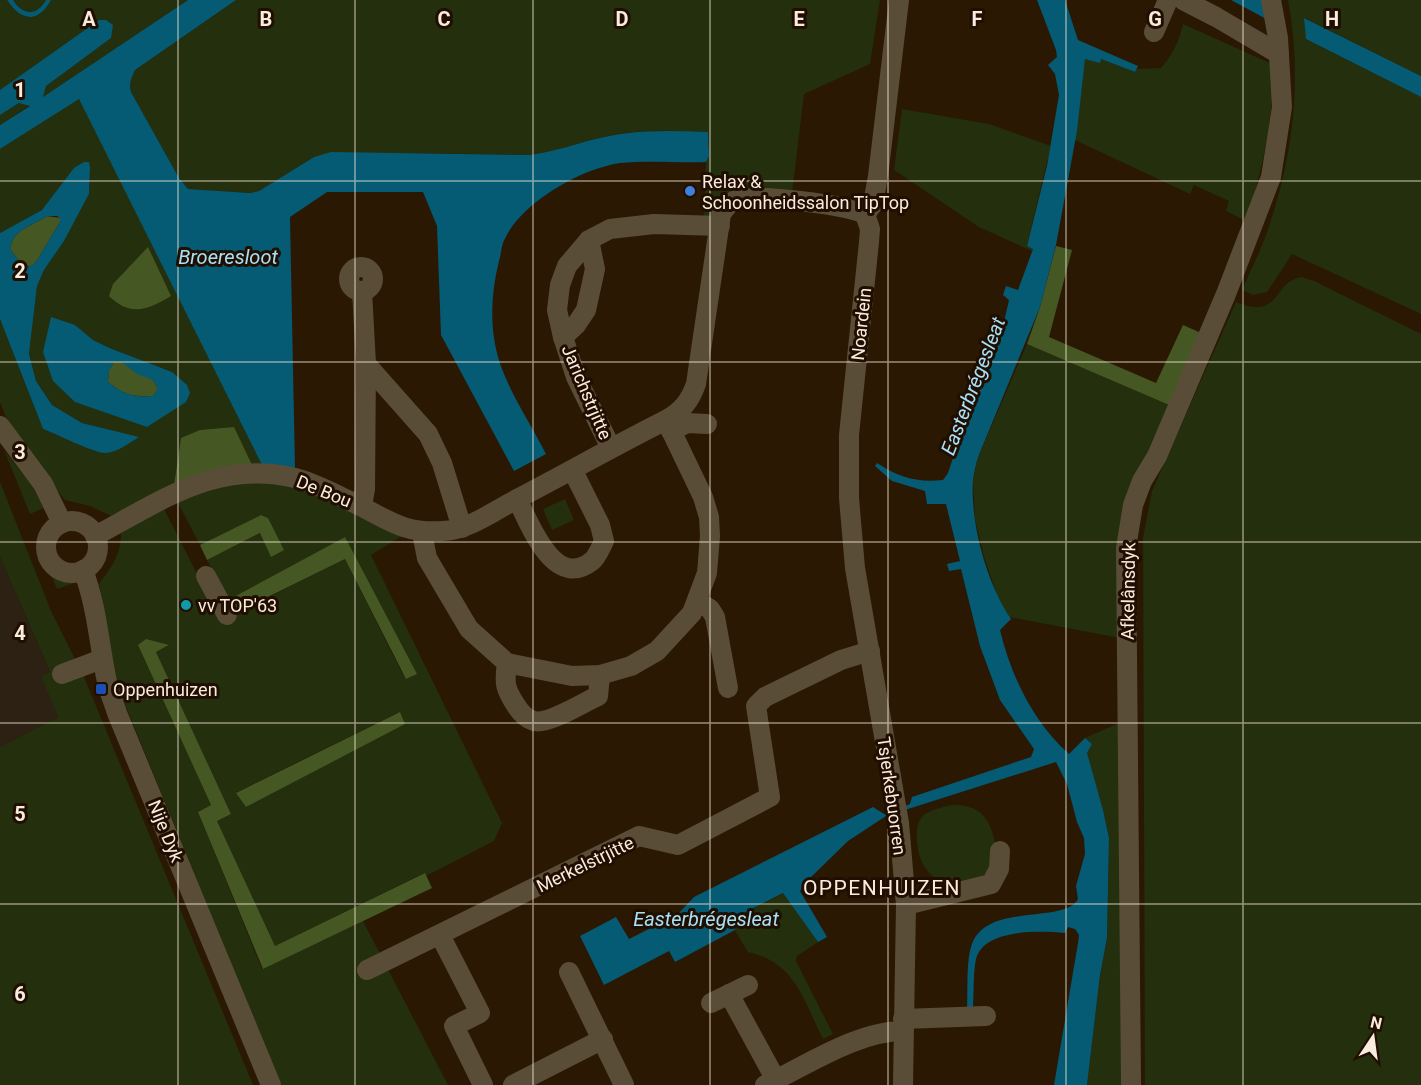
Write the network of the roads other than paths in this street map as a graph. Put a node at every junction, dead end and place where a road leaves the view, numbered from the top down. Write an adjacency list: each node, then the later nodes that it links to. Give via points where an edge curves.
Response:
1 (899, 0): 7 (street, Noardein, via 878,176 873,204)
2 (1168, 0): 5 (street)
3 (1183, 0): 6 (street)
4 (1271, 0): 6 (street, Afkelânsdyk)
5 (1154, 32)
6 (1279, 54): 51 (street, Afkelânsdyk, via 1282,107 1271,177 1157,456 1142,481 1133,505 1126,548)
7 (866, 214): 8 (street, via 835,205 739,199 721,214); 28 (street, Noardein, via 870,229 848,468 852,542)
8 (720, 226): 9 (street, Jarichstrjitte, via 621,227); 14 (street, De Bou, via 704,379)
9 (589, 240): 11 (street, Jarichstrjitte, via 567,266 560,285 557,310); 11 (street, Jarichstrjitte, via 595,269 586,310)
10 (362, 291): 12 (street)
11 (563, 337): 16 (street, Jarichstrjitte, via 576,377)
12 (366, 364): 19 (street); 21 (street, via 428,434 442,463)
13 (707, 424): 14 (street)
14 (669, 425): 16 (street, De Bou); 26 (street, via 709,517 707,573)
15 (0, 426): 20 (street, via 44,484)
16 (611, 448): 17 (street, De Bou)
17 (573, 471): 18 (street, De Bou); 18 (street, via 604,541 593,560 577,569 560,566 546,553)
18 (517, 499): 21 (street, De Bou)
19 (362, 506): 22 (street, De Bou); 23 (street, De Bou, via 295,478 235,474 205,480 165,497)
20 (62, 523): 23 (street, via 82,523); 24 (street, via 48,536 48,557 64,571)
21 (462, 528): 22 (street, De Bou)
22 (422, 533): 30 (street, via 427,558 469,629)
23 (95, 536): 24 (street, via 97,554)
24 (82, 570): 29 (street, Nije Dyk, via 100,632)
25 (206, 576): 27 (street)
26 (697, 601): 32 (street, via 692,614 657,651 631,666); 33 (street, via 715,616)
27 (227, 615)
28 (870, 651): 35 (street, Tsjerkebuorren, via 907,855); 36 (street, Merkelstrjitte, via 841,660 765,697 756,706 770,797 678,845 639,836)
29 (102, 659): 31 (street); 46 (street, Nije Dyk, via 117,713)
30 (507, 663): 32 (street, via 572,676); 32 (street, via 505,681 510,696 523,716 534,722 546,721 598,696)
31 (62, 674)
32 (600, 675)
33 (728, 688)
34 (1000, 851): 35 (street, via 999,869 991,884)
35 (906, 905): 43 (street, Tsjerkebuorren)
36 (440, 935): 37 (street, Merkelstrjitte); 47 (street, via 480,1013 454,1026)
37 (367, 970)
38 (569, 972): 44 (street)
39 (748, 985): 40 (street)
40 (729, 994): 41 (street); 45 (street)
41 (711, 1003)
42 (986, 1016): 43 (street)
43 (903, 1025): 45 (street, via 830,1052); 50 (street, Tsjerkebuorren)
44 (603, 1039): 48 (street); 49 (street)
45 (770, 1082)
46 (271, 1085)
47 (483, 1085)
48 (513, 1085)
49 (624, 1085)
50 (903, 1085)
51 (1131, 1085)

